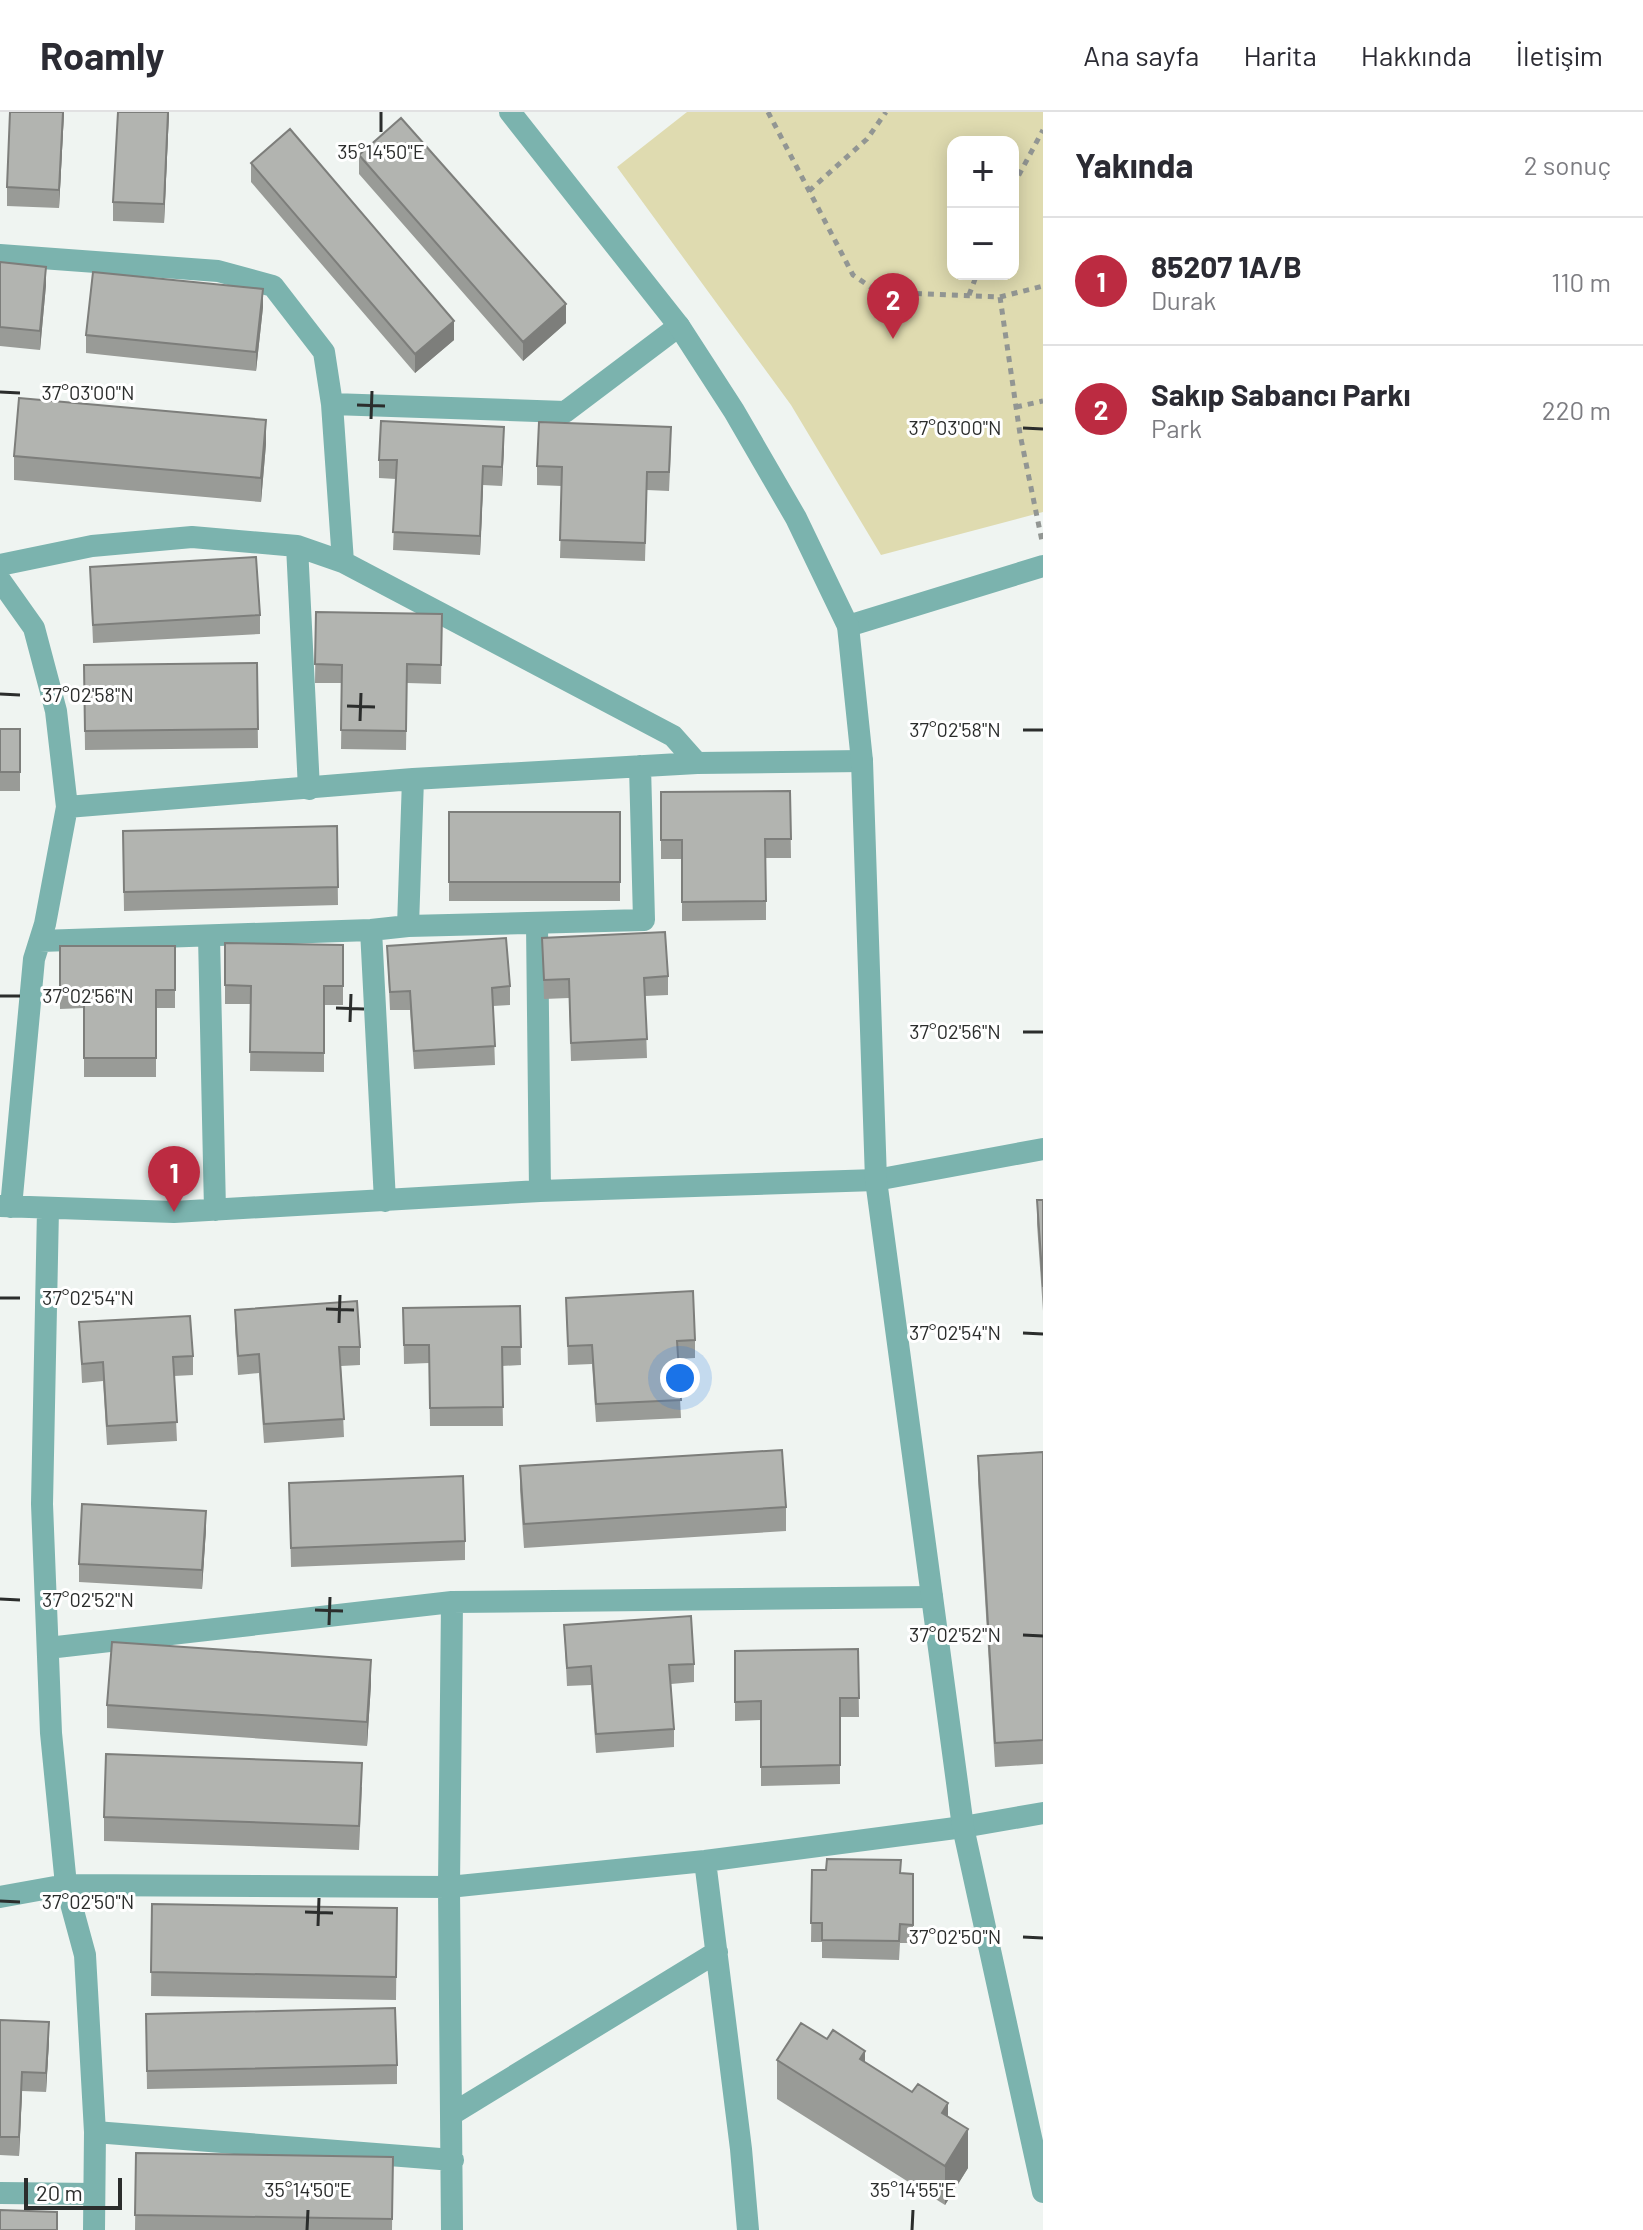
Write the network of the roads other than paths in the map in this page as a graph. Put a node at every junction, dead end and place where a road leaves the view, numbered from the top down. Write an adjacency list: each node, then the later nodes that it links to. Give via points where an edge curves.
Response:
1 (510, 112): 3 (street)
2 (0, 255): 4 (street, via 218,271 273,286 324,352)
3 (679, 326): 4 (street, via 565,412); 10 (street, via 796,518)
4 (332, 404): 6 (street)
5 (297, 546): 6 (street); 7 (street, via 192,537 92,546); 15 (street)
6 (343, 562): 12 (street, via 673,736)
7 (0, 565)
8 (1043, 566): 10 (street)
9 (0, 580): 16 (street, via 34,628 56,711)
10 (848, 626): 11 (street)
11 (862, 761): 12 (street); 23 (street)
12 (697, 763): 13 (street)
13 (640, 766): 14 (street); 17 (street, via 644,920)
14 (413, 779): 15 (street); 18 (street)
15 (309, 789): 16 (street)
16 (67, 807): 21 (street)
17 (537, 924): 18 (street); 24 (street)
18 (408, 926): 19 (street)
19 (371, 930): 20 (street); 25 (street)
20 (209, 936): 21 (street); 28 (street)
21 (40, 941): 26 (street)
22 (1043, 1149): 23 (street)
23 (876, 1180): 24 (street); 29 (street)
24 (540, 1191): 25 (street)
25 (385, 1201): 28 (street)
26 (6, 1207): 27 (street)
27 (48, 1209): 28 (street); 31 (street, via 42,1504)
28 (215, 1210)
29 (932, 1597): 30 (street); 33 (street)
30 (452, 1602): 31 (street); 36 (street)
31 (48, 1648): 35 (street)
32 (1043, 1813): 33 (street)
33 (963, 1827): 34 (street); 42 (street)
34 (705, 1861): 36 (street); 38 (street)
35 (66, 1885): 36 (street); 37 (street); 40 (street, via 85,1955)
36 (449, 1887): 39 (street)
37 (0, 1897)
38 (717, 1952): 39 (street); 47 (street)
39 (452, 2114): 41 (street)
40 (95, 2132): 41 (street); 44 (street)
41 (453, 2160): 46 (street)
42 (1043, 2192)
43 (0, 2193): 44 (street)
44 (94, 2194): 45 (street)
45 (94, 2230)
46 (452, 2230)
47 (748, 2230)

